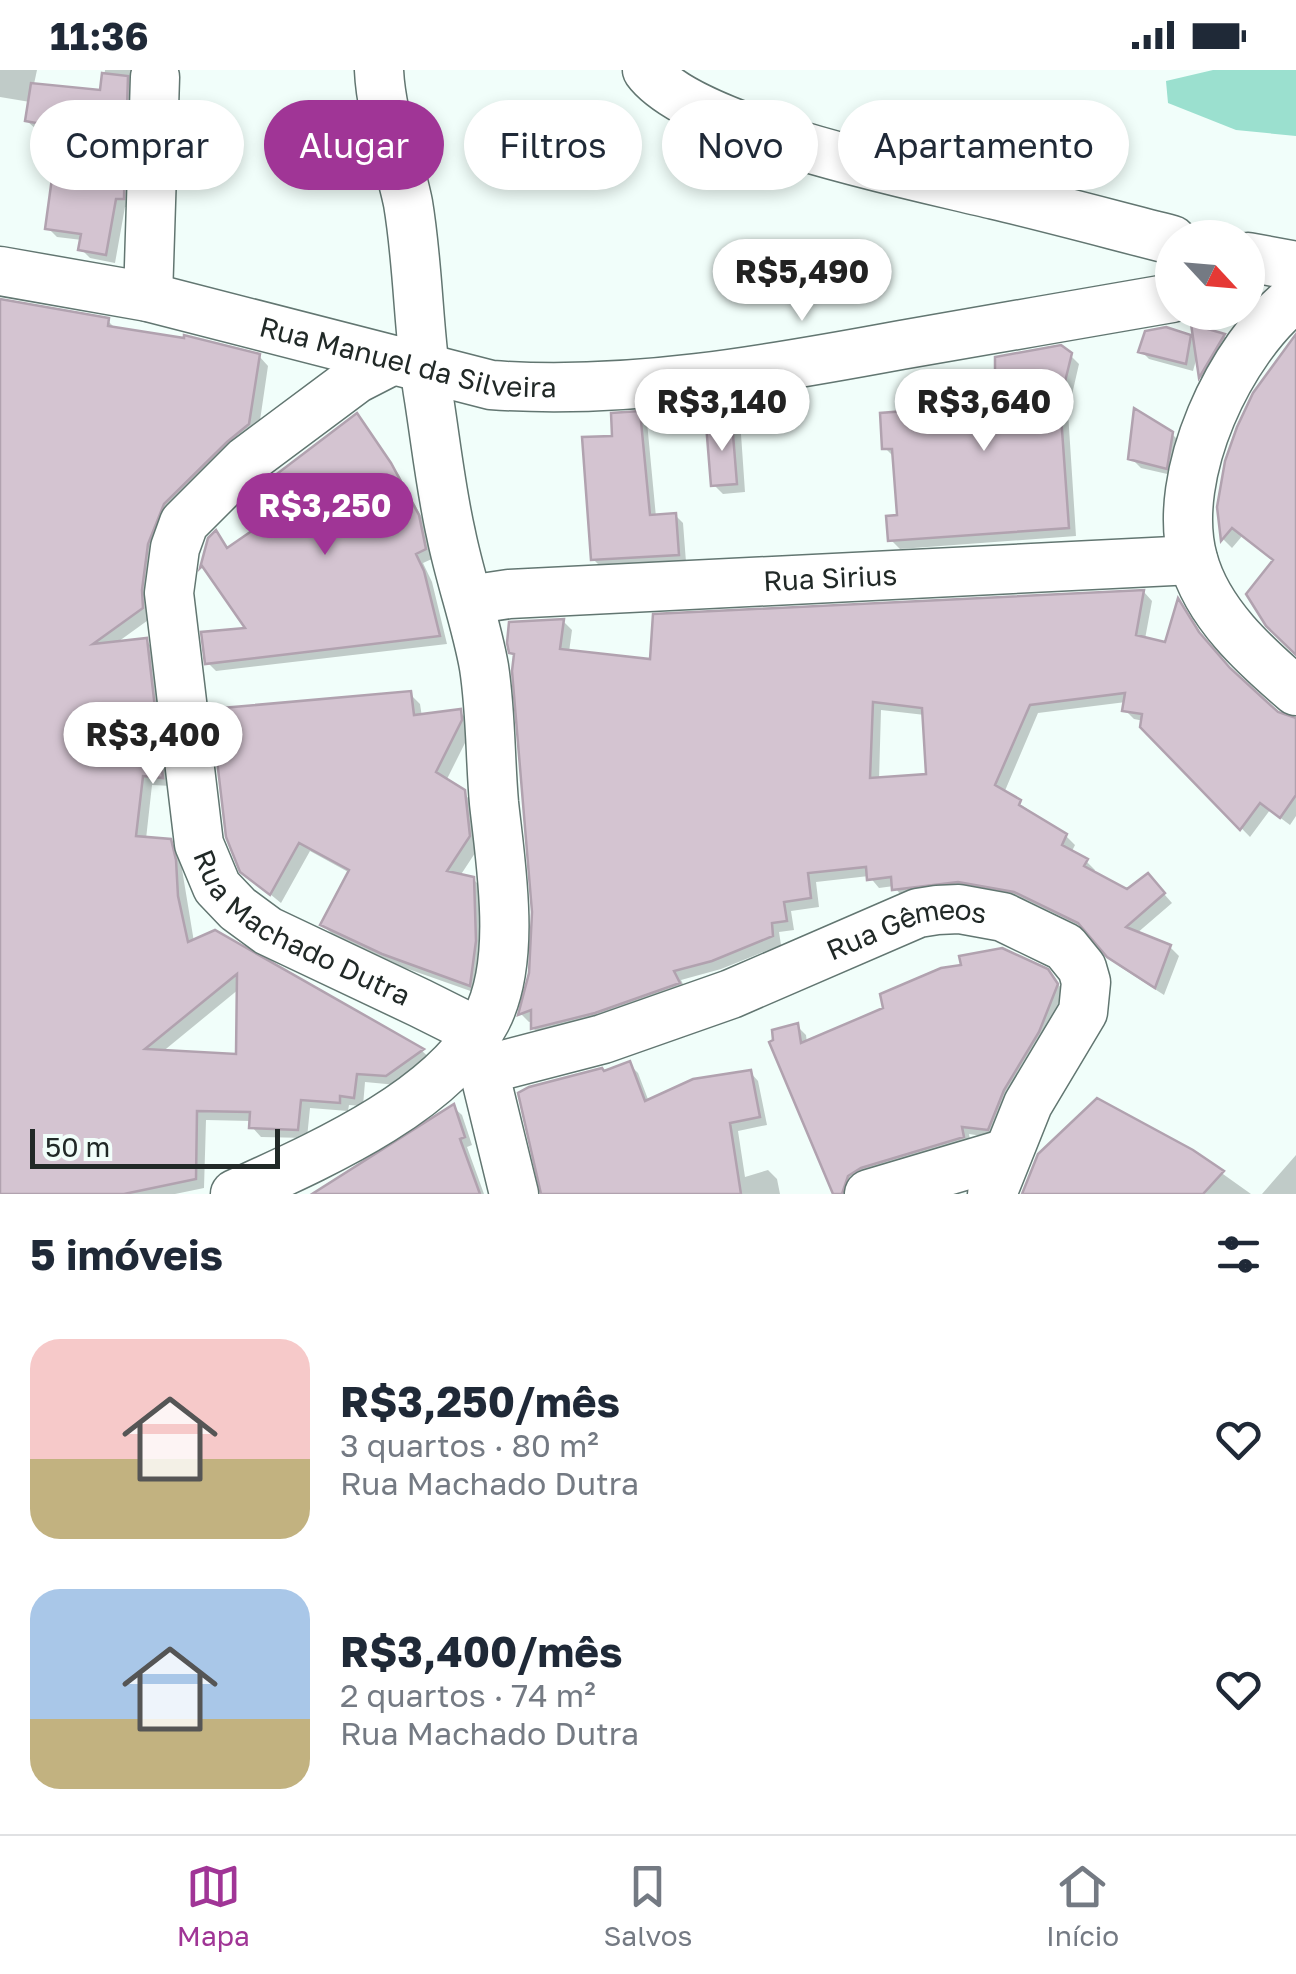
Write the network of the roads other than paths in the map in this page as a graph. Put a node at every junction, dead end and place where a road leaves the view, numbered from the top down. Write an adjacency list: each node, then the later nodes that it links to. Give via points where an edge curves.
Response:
1 (379, 70): 12 (street, via 408,208)
2 (646, 70): 4 (street, via 680,97 808,149)
3 (155, 76): 10 (street)
4 (1155, 236)
5 (1265, 260): 6 (street)
6 (1296, 266): 8 (street)
7 (0, 271): 10 (street, Rua Manuel da Silveira)
8 (1265, 274)
9 (1296, 297): 13 (street, via 1240,361 1196,459 1188,517)
10 (148, 298): 12 (street, Rua Manuel da Silveira)
11 (1155, 301): 12 (street, Rua Manuel da Silveira, via 671,382 547,389 491,385)
12 (409, 364): 14 (street); 16 (street, Rua Machado Dutra, via 356,379 246,460 184,523 169,593 199,844 217,887 268,931 462,1024)
13 (1193, 560): 14 (street, Rua Sirius); 15 (street, via 1214,605)
14 (469, 600): 16 (street, via 488,696 503,871 497,996)
15 (1296, 691)
16 (480, 1054): 17 (street, Rua Gêmeos, via 603,1039 731,994 918,913 959,909 1003,916 1074,955 1086,982 1083,1012 1028,1104); 18 (street, via 351,1138); 19 (street)
17 (999, 1173): 20 (street)
18 (235, 1194)
19 (514, 1194)
20 (870, 1194)

